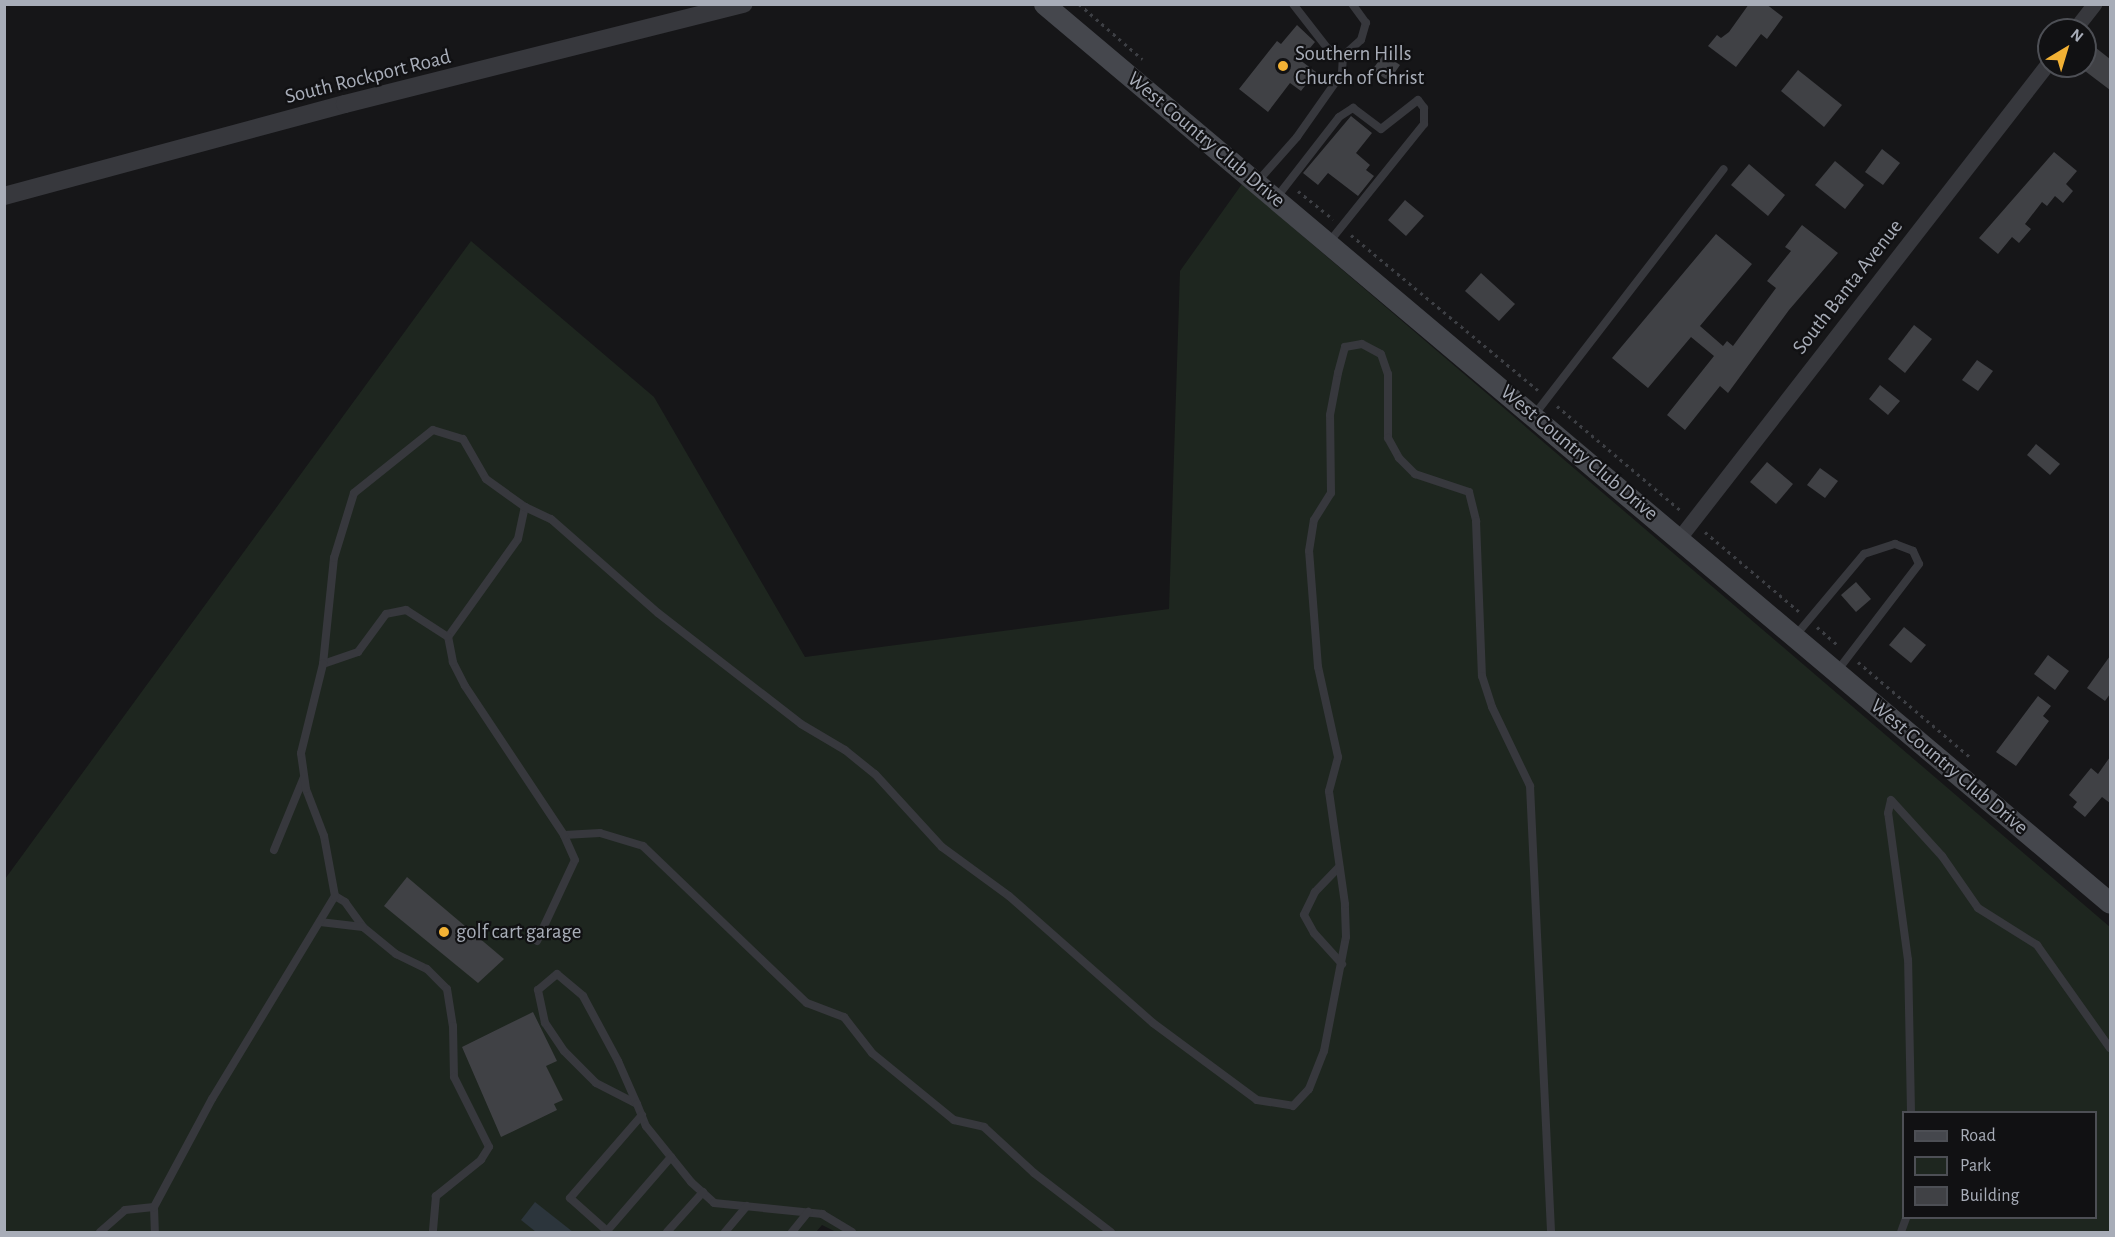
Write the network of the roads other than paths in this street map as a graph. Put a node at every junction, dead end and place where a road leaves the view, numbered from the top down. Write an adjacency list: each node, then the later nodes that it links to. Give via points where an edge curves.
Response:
1 (744, 4): 12 (street, South Rockport Road, via 345,104)
2 (1293, 4): 7 (lane, via 1328,48)
3 (1352, 4): 7 (lane, via 1366,23 1361,40)
4 (2094, 4): 6 (street)
5 (1045, 5): 10 (main road, West Country Club Drive)
6 (2083, 18)
7 (1343, 56): 10 (lane, via 1342,73 1297,137)
8 (2037, 77): 16 (street, South Banta Avenue)
9 (1724, 169): 14 (lane)
10 (1257, 183): 11 (main road, West Country Club Drive)
11 (1282, 190): 13 (main road, West Country Club Drive); 13 (lane, via 1339,117 1353,108 1381,129 1418,100 1424,108 1424,124)
12 (4, 196)
13 (1335, 235): 14 (main road, West Country Club Drive)
14 (1534, 416): 16 (main road, West Country Club Drive)
15 (525, 507): 18 (lane, via 518,539); 20 (lane, via 486,479 463,439 433,430 354,493 334,558); 30 (lane, via 551,519 667,620 801,724 845,750 875,774 942,847 1009,896 1153,1023 1257,1100 1293,1106 1309,1089 1324,1051)
16 (1686, 529): 17 (main road, West Country Club Drive)
17 (1802, 628): 19 (main road, West Country Club Drive); 19 (lane, via 1864,554 1895,544 1913,551 1919,564)
18 (448, 637): 20 (lane, via 406,610 386,614 358,652); 22 (lane, via 453,662 465,686)
19 (1843, 663): 26 (main road, West Country Club Drive)
20 (323, 664): 21 (lane, via 301,753)
21 (304, 775): 23 (lane); 25 (lane, via 324,836)
22 (564, 835): 29 (lane, via 575,860); 48 (lane, via 600,833 644,846 807,1003 844,1017 872,1053 945,1113 954,1120 984,1126 1034,1173)
23 (274, 850)
24 (1339, 867): 30 (lane, via 1345,904); 30 (lane, via 1315,892 1304,915 1314,933); 49 (lane, via 1329,791 1338,757 1317,658 1309,551 1314,520 1331,493 1330,415 1338,373 1345,346 1362,344 1380,354 1388,374 1388,438 1399,458 1415,474 1469,492 1476,521 1482,676 1492,707 1530,786)
25 (335, 896): 27 (lane); 28 (lane, via 345,902)
26 (2110, 903)
27 (320, 922): 28 (lane); 38 (lane, via 212,1099)
28 (363, 927): 43 (lane, via 396,954 427,969 447,989 453,1026 454,1077 489,1147 481,1160 436,1196)
29 (537, 941)
30 (1342, 964)
31 (2110, 1048): 33 (lane, via 2037,945 1978,908 1942,856 1891,800 1888,813 1908,960)
32 (637, 1104): 32 (lane, via 582,996 557,974 538,990 545,1023 564,1051 596,1083); 34 (lane)
33 (1911, 1111)
34 (642, 1115): 35 (lane); 40 (lane, via 570,1198)
35 (671, 1156): 36 (lane); 40 (lane)
36 (703, 1192): 37 (lane, via 714,1203); 44 (lane)
37 (747, 1206): 39 (lane); 45 (lane)
38 (154, 1207): 41 (lane, via 125,1210); 42 (lane)
39 (808, 1212): 46 (lane); 47 (lane, via 822,1214)
40 (608, 1232)
41 (100, 1233)
42 (155, 1233)
43 (433, 1233)
44 (667, 1233)
45 (725, 1233)
46 (792, 1233)
47 (852, 1233)
48 (1111, 1233)
49 (1551, 1233)

